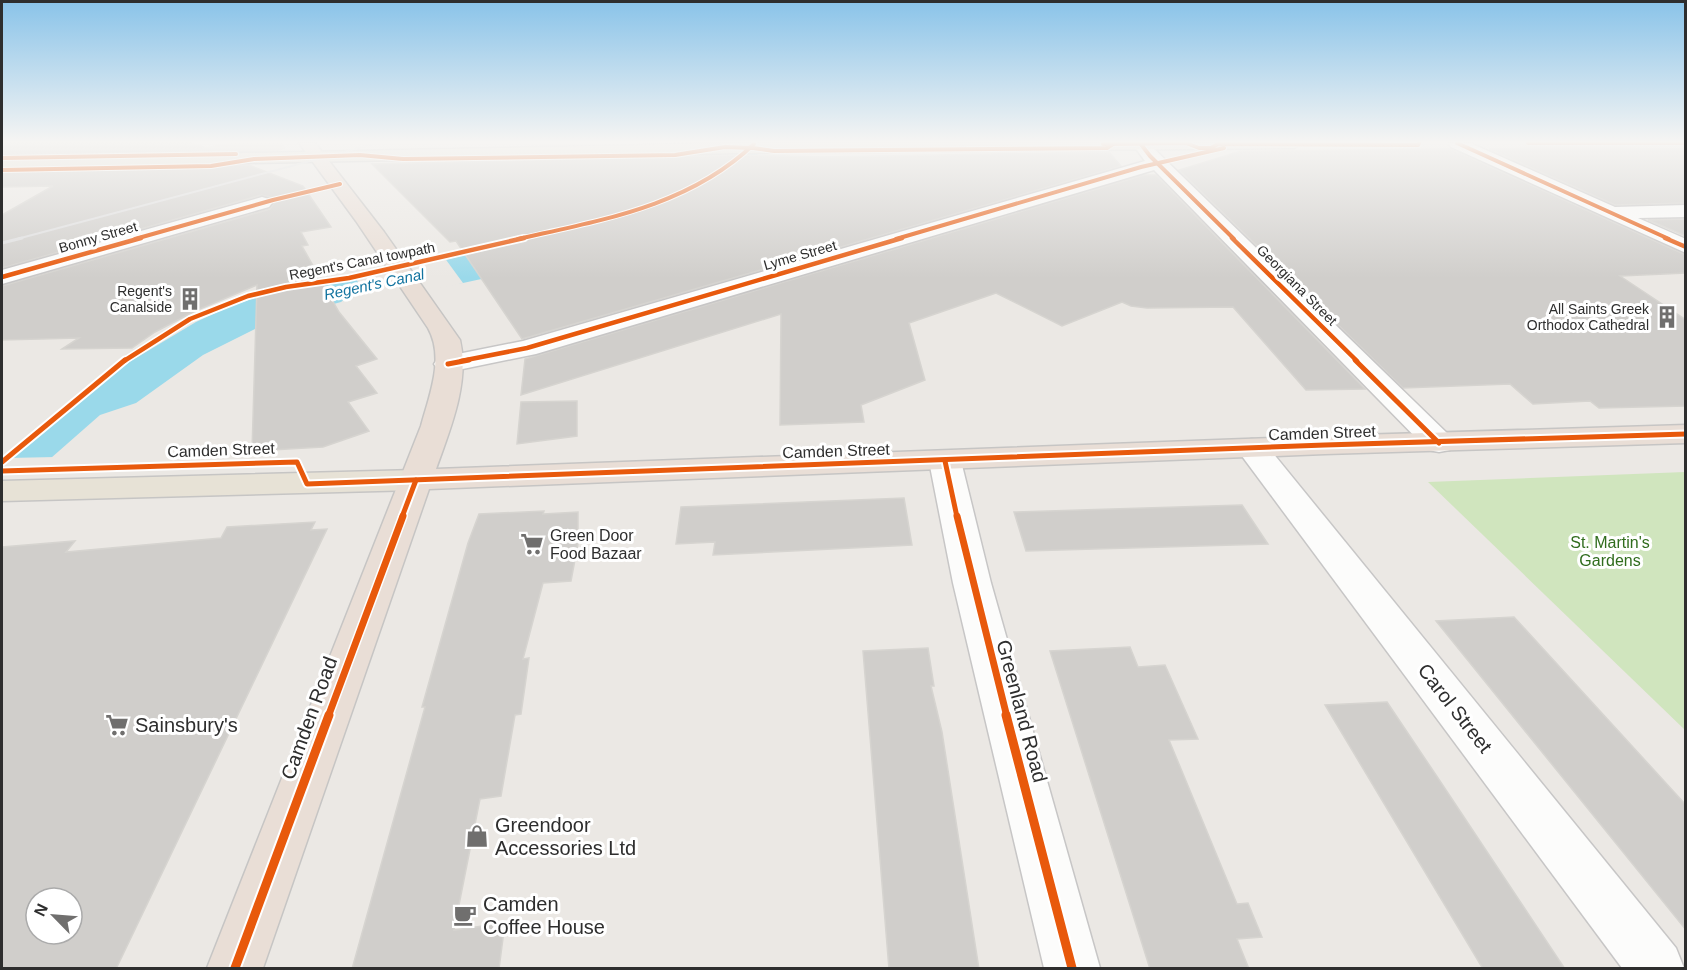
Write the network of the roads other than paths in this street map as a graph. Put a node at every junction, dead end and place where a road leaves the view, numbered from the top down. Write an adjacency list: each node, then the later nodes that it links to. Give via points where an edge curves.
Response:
1 (342, 188): 10 (highway, Camden Road, via 447,341)
2 (1072, 188): 10 (street, Lyme Street, via 527,348)
3 (1183, 188): 12 (street, Georgiana Street)
4 (1557, 188): 6 (street)
5 (262, 203): 9 (street, Bonny Street)
6 (1610, 212): 7 (street); 8 (street)
7 (1686, 212)
8 (1686, 246)
9 (2, 277)
10 (448, 364): 15 (highway, Camden Road, via 436,426)
11 (1686, 434): 12 (highway, Camden Street)
12 (1439, 443): 13 (highway, Camden Street)
13 (1252, 448): 14 (highway, Camden Street); 19 (street, Carol Street)
14 (945, 461): 15 (highway, Camden Street); 18 (street, Greenland Road, via 972,583)
15 (416, 480): 16 (main road, Camden Street); 17 (highway, Camden Road)
16 (11, 490)
17 (235, 969)
18 (1072, 969)
19 (1656, 969)

